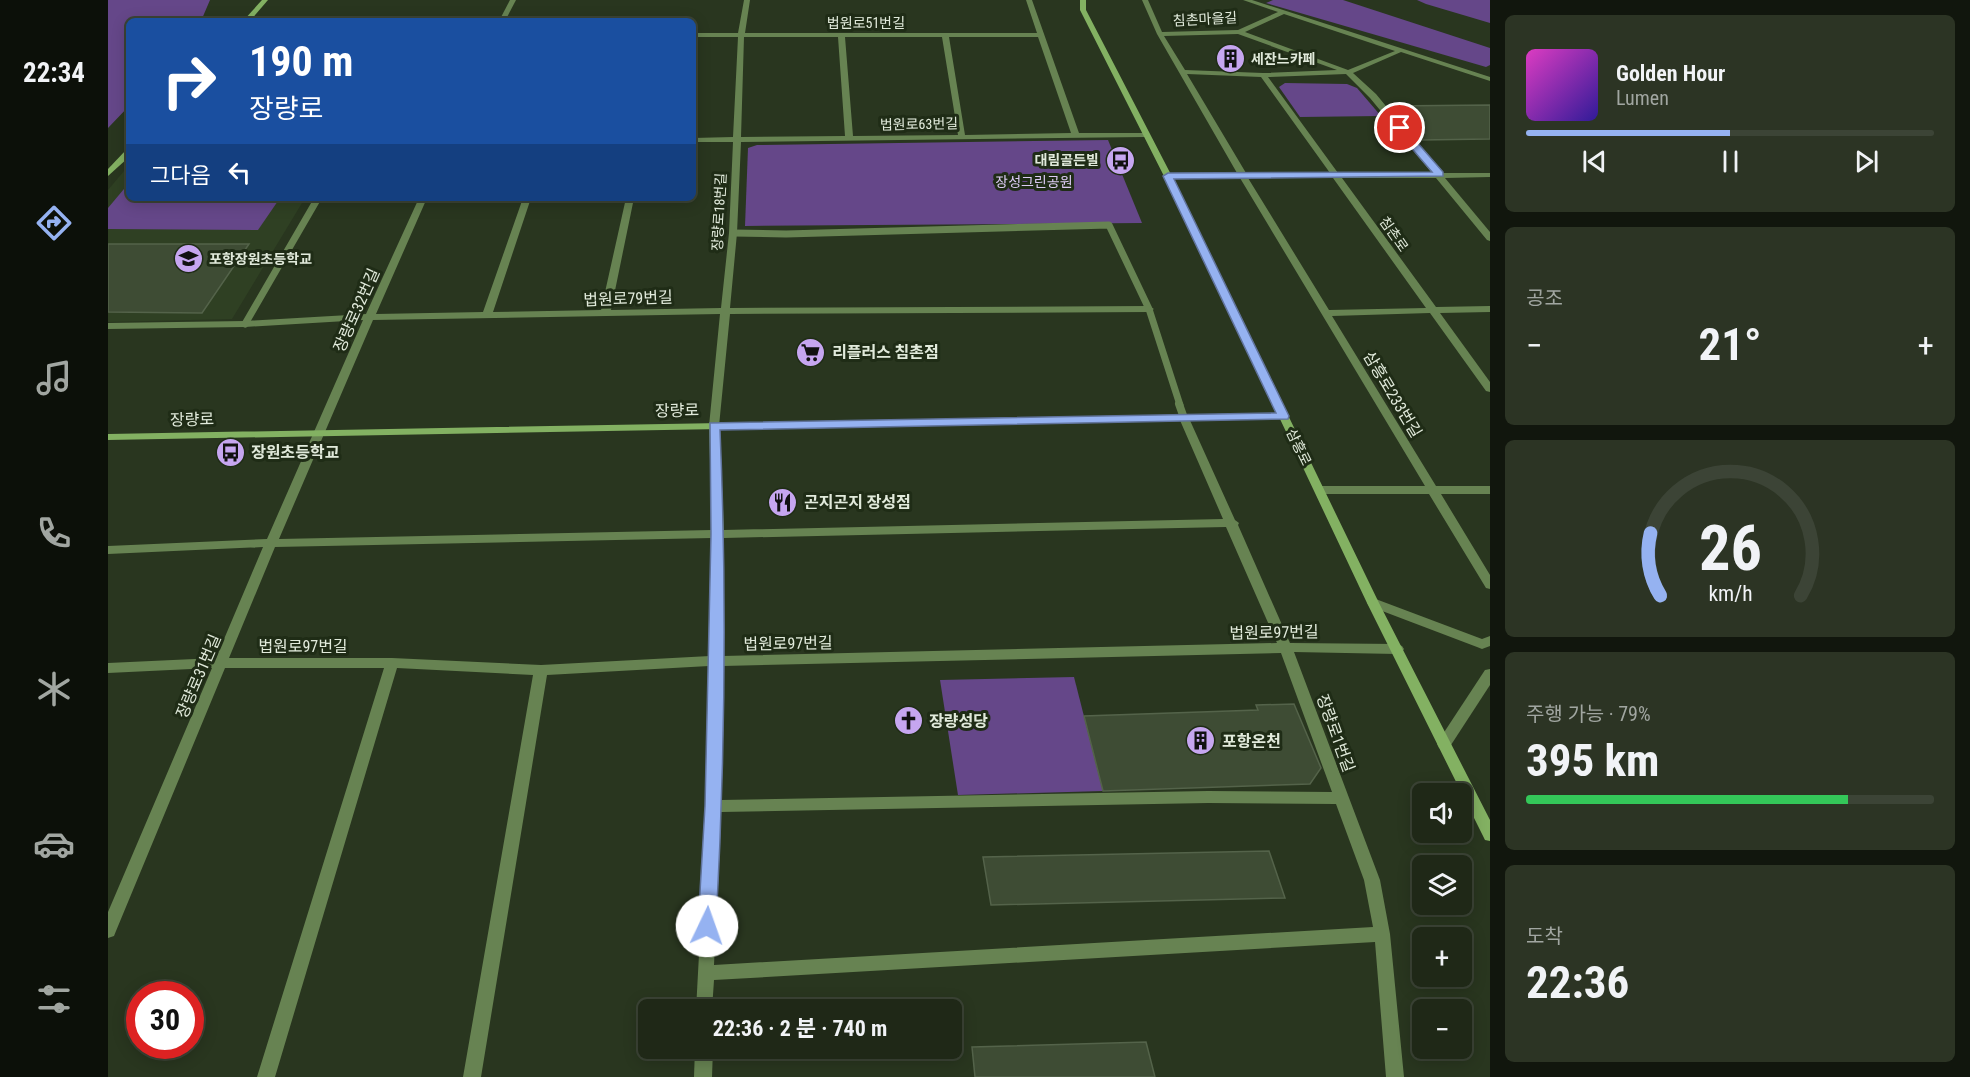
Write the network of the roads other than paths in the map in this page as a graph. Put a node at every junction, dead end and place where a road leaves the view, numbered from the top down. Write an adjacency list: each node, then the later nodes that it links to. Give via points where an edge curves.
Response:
1 (265, 0): 9 (main road)
2 (513, 0): 10 (street)
3 (747, 0): 14 (street, 장량로18번길)
4 (1029, 0): 17 (street)
5 (1083, 0): 23 (main road, 삼흥로, via 1083,10)
6 (1145, 0): 12 (street, 침촌마을길)
7 (1246, 0): 8 (street, 침촌마을길)
8 (1284, 12): 11 (street, 침촌마을길); 18 (street, 침촌마을길)
9 (249, 18)
10 (504, 18)
11 (1239, 32): 12 (street, 침촌마을길); 20 (street)
12 (1160, 34): 19 (street)
13 (696, 35): 14 (street, 법원로51번길)
14 (741, 35): 15 (street, 법원로51번길); 28 (street, 장량로18번길)
15 (841, 35): 16 (street, 법원로51번길); 26 (street)
16 (945, 35): 17 (street, 법원로51번길); 25 (street)
17 (1040, 35): 24 (street)
18 (1398, 52): 20 (street); 22 (street, 침촌마을길)
19 (1182, 72): 21 (street); 35 (street)
20 (1348, 72): 21 (street); 32 (street)
21 (1263, 75): 31 (street, 침촌로)
22 (1490, 79)
23 (1146, 135): 24 (street, 법원로63번길); 34 (main road, 삼흥로)
24 (1076, 136): 25 (street, 법원로63번길)
25 (962, 137): 26 (street, 법원로63번길)
26 (849, 138): 28 (street, 법원로63번길)
27 (696, 140): 28 (street, 법원로63번길)
28 (737, 140): 40 (street, 장량로18번길)
29 (126, 155): 30 (main road)
30 (108, 174)
31 (1335, 174): 32 (street); 35 (street); 44 (street, 침촌로)
32 (1439, 174): 33 (street); 41 (street)
33 (1490, 175)
34 (1168, 176): 35 (street); 53 (main road, 삼흥로)
35 (1243, 176): 46 (street)
36 (316, 201): 50 (lane)
37 (422, 201): 49 (street, 장량로32번길)
38 (526, 201): 48 (street)
39 (629, 201): 47 (street)
40 (733, 233): 42 (lane, via 1109,225); 45 (street, 장량로18번길)
41 (1490, 238)
42 (1149, 309): 45 (street, 법원로79번길); 54 (lane)
43 (1490, 309): 44 (street)
44 (1431, 310): 46 (street); 52 (street)
45 (723, 311): 47 (street, 법원로79번길); 55 (street, 장량로18번길)
46 (1325, 313): 60 (street, 삼흥로233번길)
47 (605, 314): 48 (street, 법원로79번길)
48 (487, 316): 49 (street, 법원로79번길)
49 (369, 317): 50 (street, 법원로79번길); 56 (street, 장량로32번길)
50 (245, 324): 51 (street, 법원로79번길)
51 (108, 326)
52 (1490, 389)
53 (1283, 416): 54 (main road, 장량로); 58 (main road, 삼흥로)
54 (1184, 417): 55 (main road, 장량로); 61 (street, 장량로1번길)
55 (714, 426): 56 (main road, 장량로); 62 (street, 장량로18번길)
56 (317, 434): 57 (main road, 장량로); 63 (street, 장량로31번길)
57 (108, 437)
58 (1320, 490): 60 (street); 66 (main road, 삼흥로)
59 (1490, 490): 60 (street)
60 (1432, 492): 65 (street, 삼흥로233번길)
61 (1233, 523): 62 (street); 68 (street, 장량로1번길)
62 (718, 534): 63 (street); 70 (street, 장량로18번길)
63 (270, 543): 64 (street); 71 (street, 장량로31번길)
64 (108, 550)
65 (1490, 585)
66 (1373, 603): 67 (street, via 1482,644); 69 (main road, 삼흥로)
67 (1490, 641)
68 (1286, 648): 69 (street, 법원로97번길); 70 (street, 법원로97번길); 77 (street, 장량로1번길)
69 (1397, 650): 76 (main road, 삼흥로)
70 (716, 661): 74 (street, 법원로97번길); 78 (street, 장량로18번길)
71 (222, 663): 72 (street, 법원로97번길); 73 (street, 법원로97번길); 80 (street, 장량로31번길)
72 (392, 663): 74 (street, 법원로97번길); 85 (street)
73 (108, 668)
74 (541, 670): 86 (street)
75 (1490, 674): 76 (street)
76 (1444, 744): 79 (main road, 삼흥로)
77 (1341, 798): 78 (street); 81 (street, 장량로1번길, via 1372,880)
78 (714, 806): 82 (street, 장량로18번길)
79 (1490, 835)
80 (108, 931)
81 (1382, 934): 82 (street); 88 (street, 장량로1번길)
82 (705, 973): 83 (street, 장량로18번길)
83 (704, 999)
84 (704, 1059): 87 (street)
85 (266, 1077)
86 (472, 1077)
87 (703, 1077)
88 (1395, 1077)

